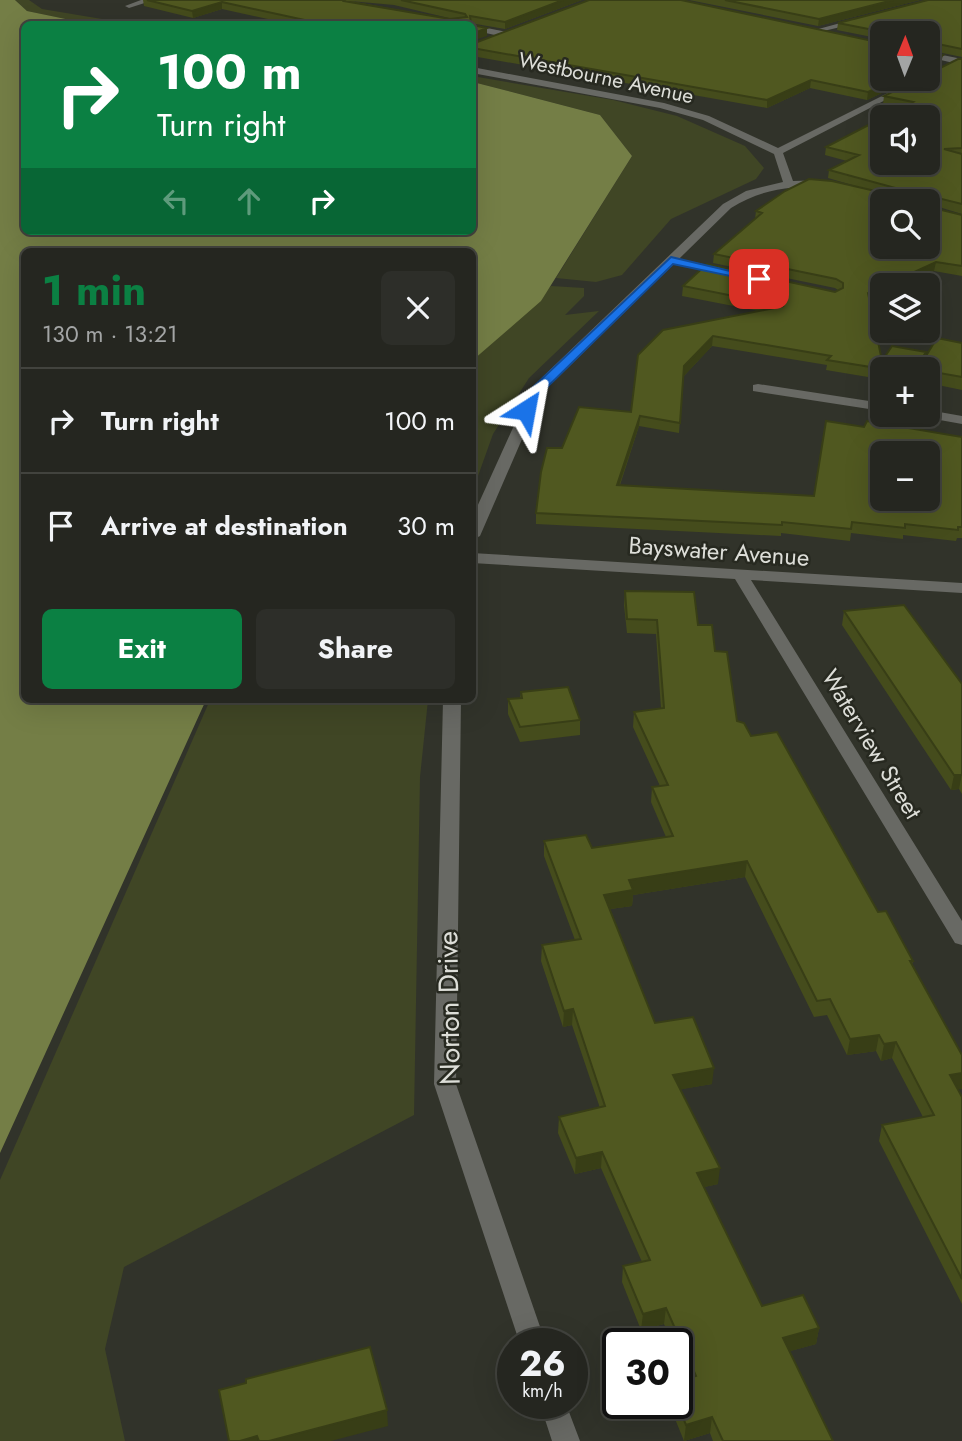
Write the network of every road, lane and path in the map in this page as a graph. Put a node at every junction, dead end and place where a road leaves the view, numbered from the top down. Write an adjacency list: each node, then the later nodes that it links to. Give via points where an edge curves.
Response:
1 (150, 0): 2 (street)
2 (129, 6)
3 (873, 16): 7 (street)
4 (476, 28): 8 (street)
5 (517, 29): 8 (street)
6 (801, 29): 7 (street)
7 (815, 32): 9 (street)
8 (504, 34): 10 (street)
9 (842, 37)
10 (483, 43)
11 (940, 57): 12 (street)
12 (960, 61): 13 (street)
13 (940, 70)
14 (476, 71): 16 (street, Westbourne Avenue, via 662,105 706,118)
15 (898, 91): 16 (street)
16 (778, 152): 17 (street)
17 (788, 182): 18 (street); 19 (street); 20 (street, via 739,197)
18 (844, 187)
19 (830, 195)
20 (671, 260): 21 (street); 26 (street, via 536,391)
21 (738, 275)
22 (758, 388): 23 (street)
23 (870, 405)
24 (940, 416): 25 (street)
25 (962, 420)
26 (476, 527)
27 (476, 558): 28 (street, Bayswater Avenue)
28 (741, 576): 29 (street, Bayswater Avenue); 31 (street, Waterview Street)
29 (962, 588)
30 (452, 703): 32 (street, Norton Drive, via 445,1084)
31 (962, 938)
32 (528, 1328)
33 (558, 1419): 34 (street)
34 (566, 1441)

